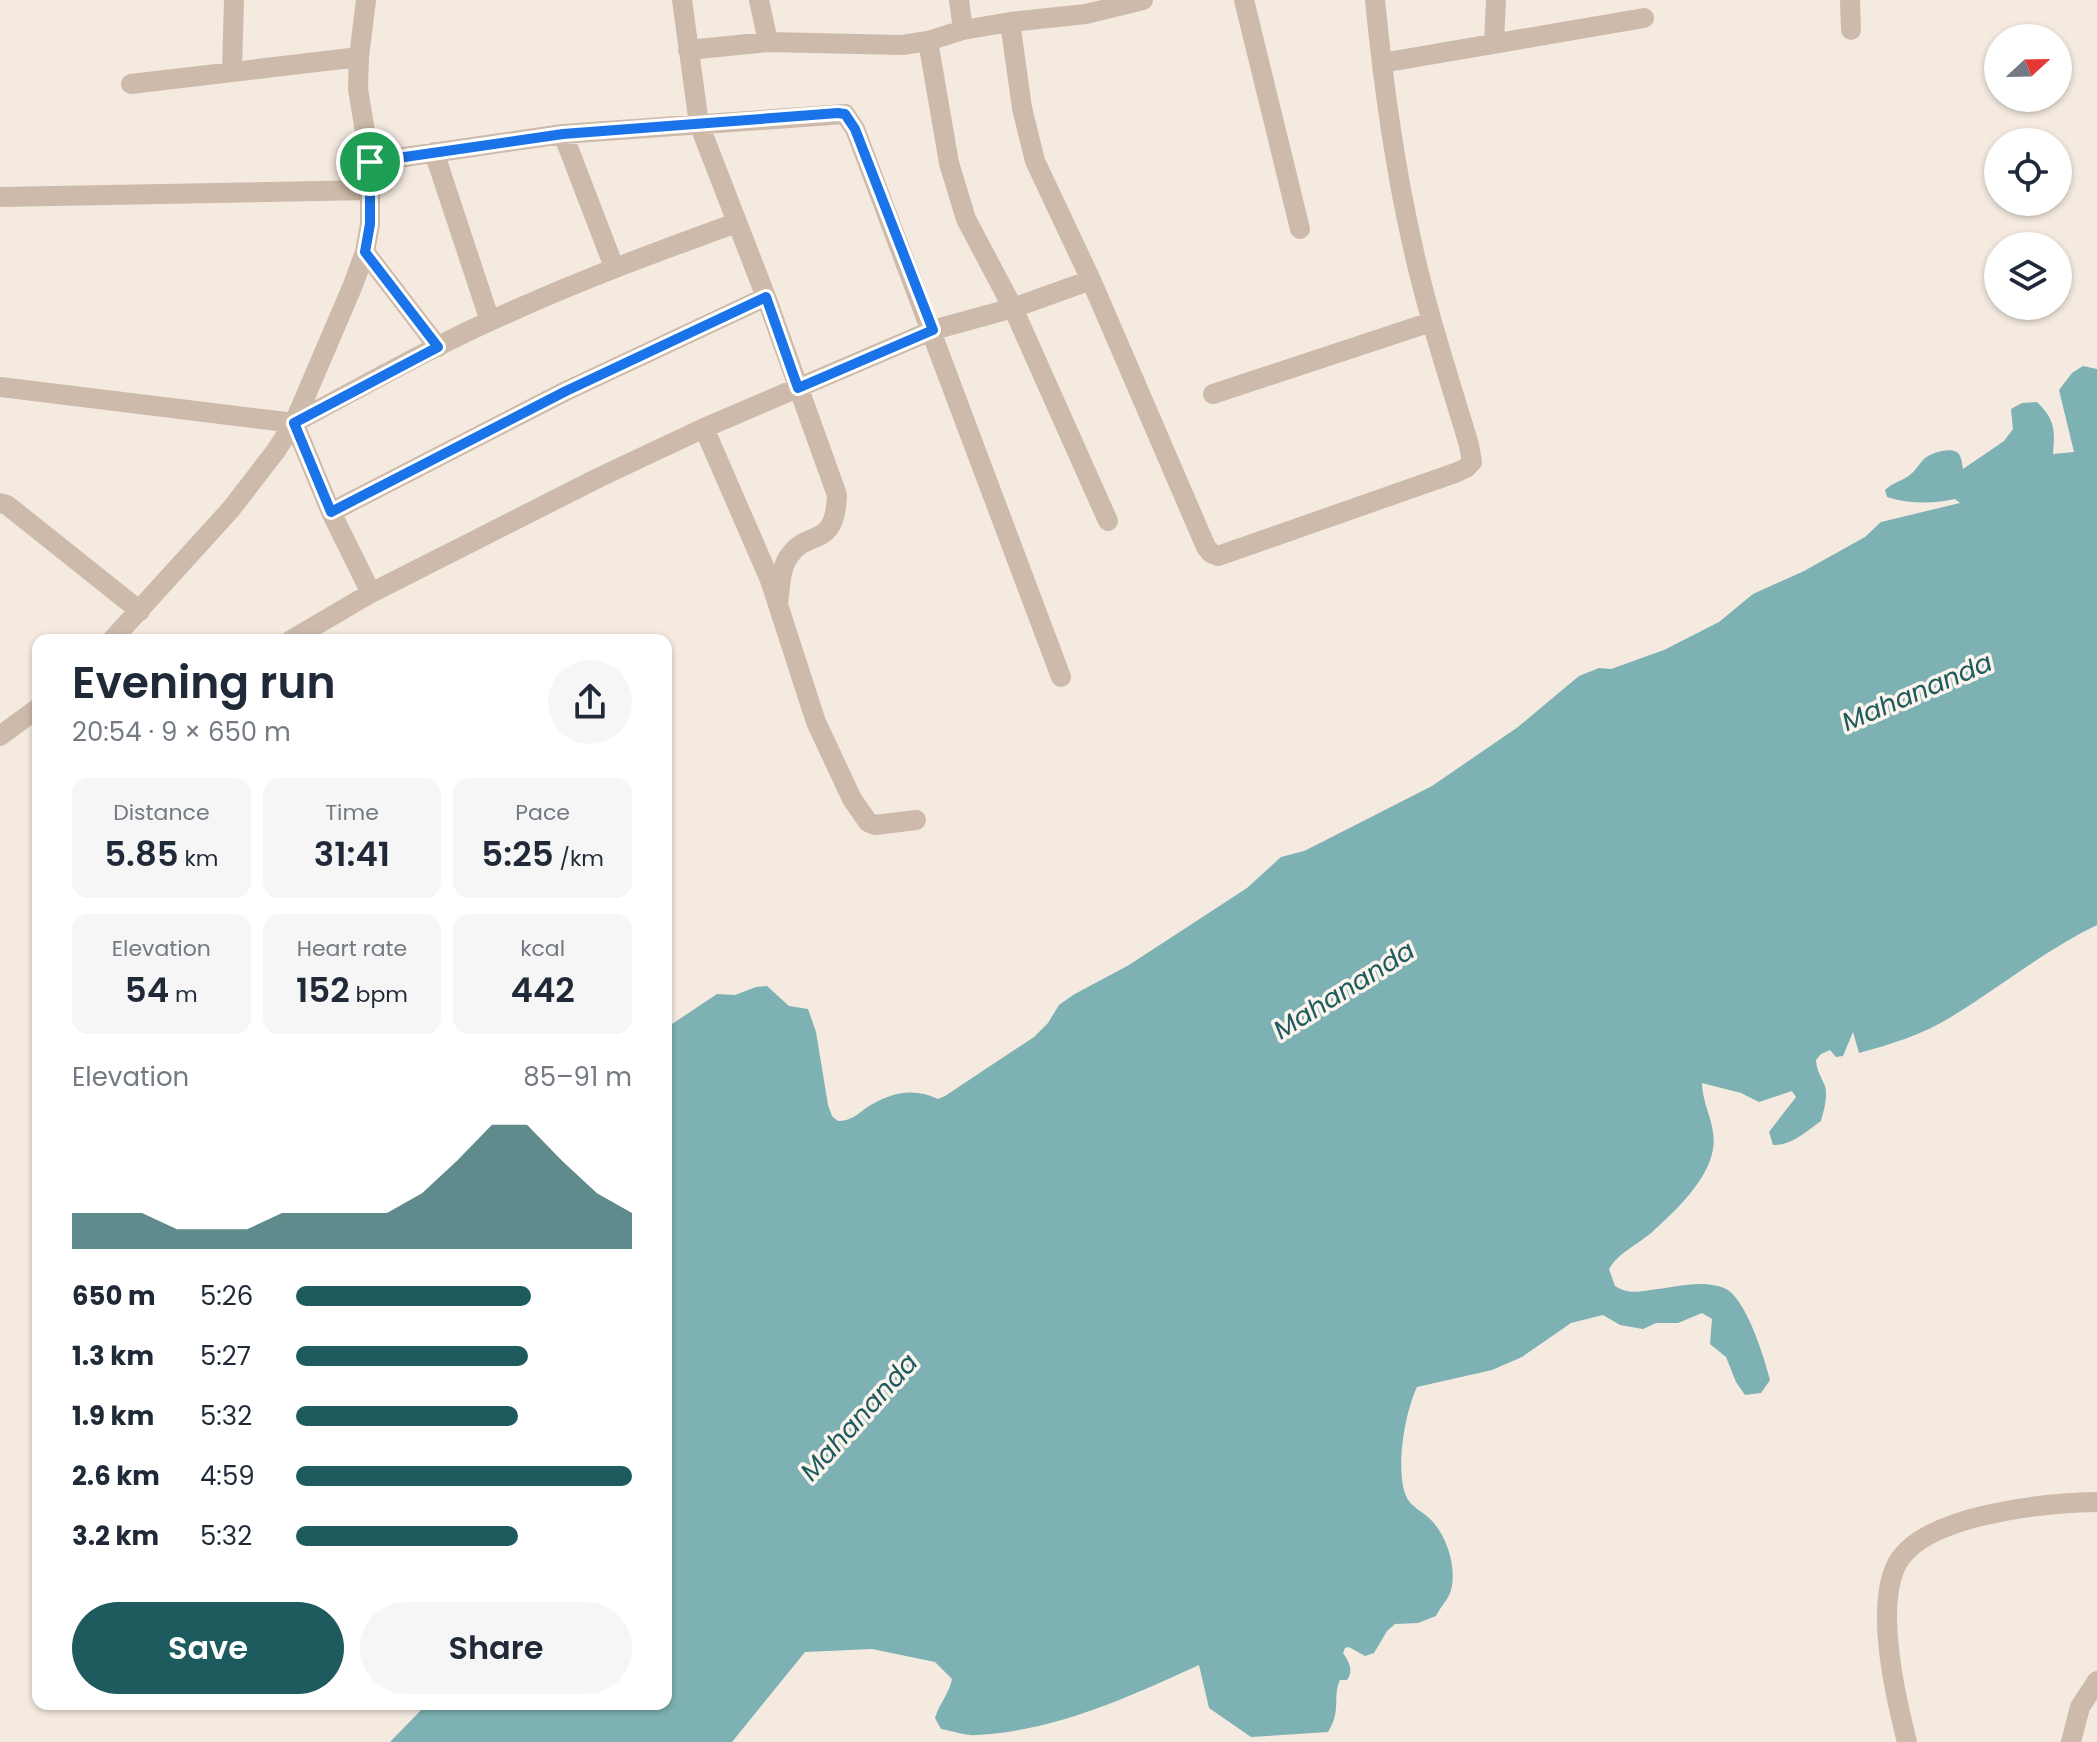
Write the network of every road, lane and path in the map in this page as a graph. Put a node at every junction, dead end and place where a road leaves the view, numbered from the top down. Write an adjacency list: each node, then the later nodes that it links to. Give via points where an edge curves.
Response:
1 (234, 0): 21 (street)
2 (366, 0): 19 (street)
3 (682, 0): 18 (street)
4 (759, 0): 16 (street)
5 (959, 0): 13 (street)
6 (1143, 0): 12 (street, via 1064,18)
7 (1244, 0): 30 (street)
8 (1375, 0): 20 (street)
9 (1496, 0): 17 (street)
10 (1850, 0): 14 (street)
11 (1644, 18): 17 (street)
12 (1010, 22): 13 (street); 33 (street, via 1035,161)
13 (963, 30): 15 (street)
14 (1851, 30)
15 (928, 41): 16 (street, via 874,46); 35 (street, via 957,195)
16 (768, 42): 18 (street)
17 (1494, 43): 20 (street)
18 (688, 50): 23 (street)
19 (359, 57): 21 (street); 26 (street, via 358,89)
20 (1382, 63): 37 (street, via 1396,164)
21 (232, 71): 22 (street)
22 (131, 84)
23 (699, 124): 24 (street); 29 (street); 38 (street, via 845,114)
24 (563, 134): 25 (street); 32 (street)
25 (434, 152): 26 (street); 36 (street)
26 (370, 162): 27 (street)
27 (371, 190): 28 (street); 31 (street)
28 (0, 197)
29 (736, 223): 32 (street); 34 (street)
30 (1300, 229)
31 (365, 252): 39 (street); 43 (street)
32 (614, 267): 36 (street)
33 (1091, 280): 35 (street); 37 (street, via 1206,547 1218,556 1472,462)
34 (766, 297): 41 (street); 46 (street, via 566,391)
35 (1013, 308): 38 (street); 47 (street)
36 (490, 321): 39 (street)
37 (1431, 322): 42 (street)
38 (933, 330): 41 (street); 53 (street)
39 (438, 347): 43 (street)
40 (0, 387): 43 (street)
41 (798, 388): 44 (street); 49 (street, via 835,486 837,507 826,532 797,547 786,561)
42 (1213, 394)
43 (294, 423): 46 (street); 50 (street, via 231,509)
44 (704, 428): 48 (street); 49 (street)
45 (0, 503): 50 (street)
46 (331, 512): 48 (street)
47 (1108, 521)
48 (371, 593): 52 (street)
49 (778, 604): 56 (street, via 816,722 852,799 875,825)
50 (140, 611): 51 (street)
51 (118, 634)
52 (301, 634)
53 (1061, 677)
54 (32, 712): 55 (street)
55 (0, 736)
56 (916, 820)
57 (2097, 1502): 59 (street, via 2061,1503 1944,1528 1911,1547 1896,1565 1886,1597 1886,1621)
58 (2097, 1681): 60 (street, via 2080,1707)
59 (1907, 1742)
60 (2071, 1742)

